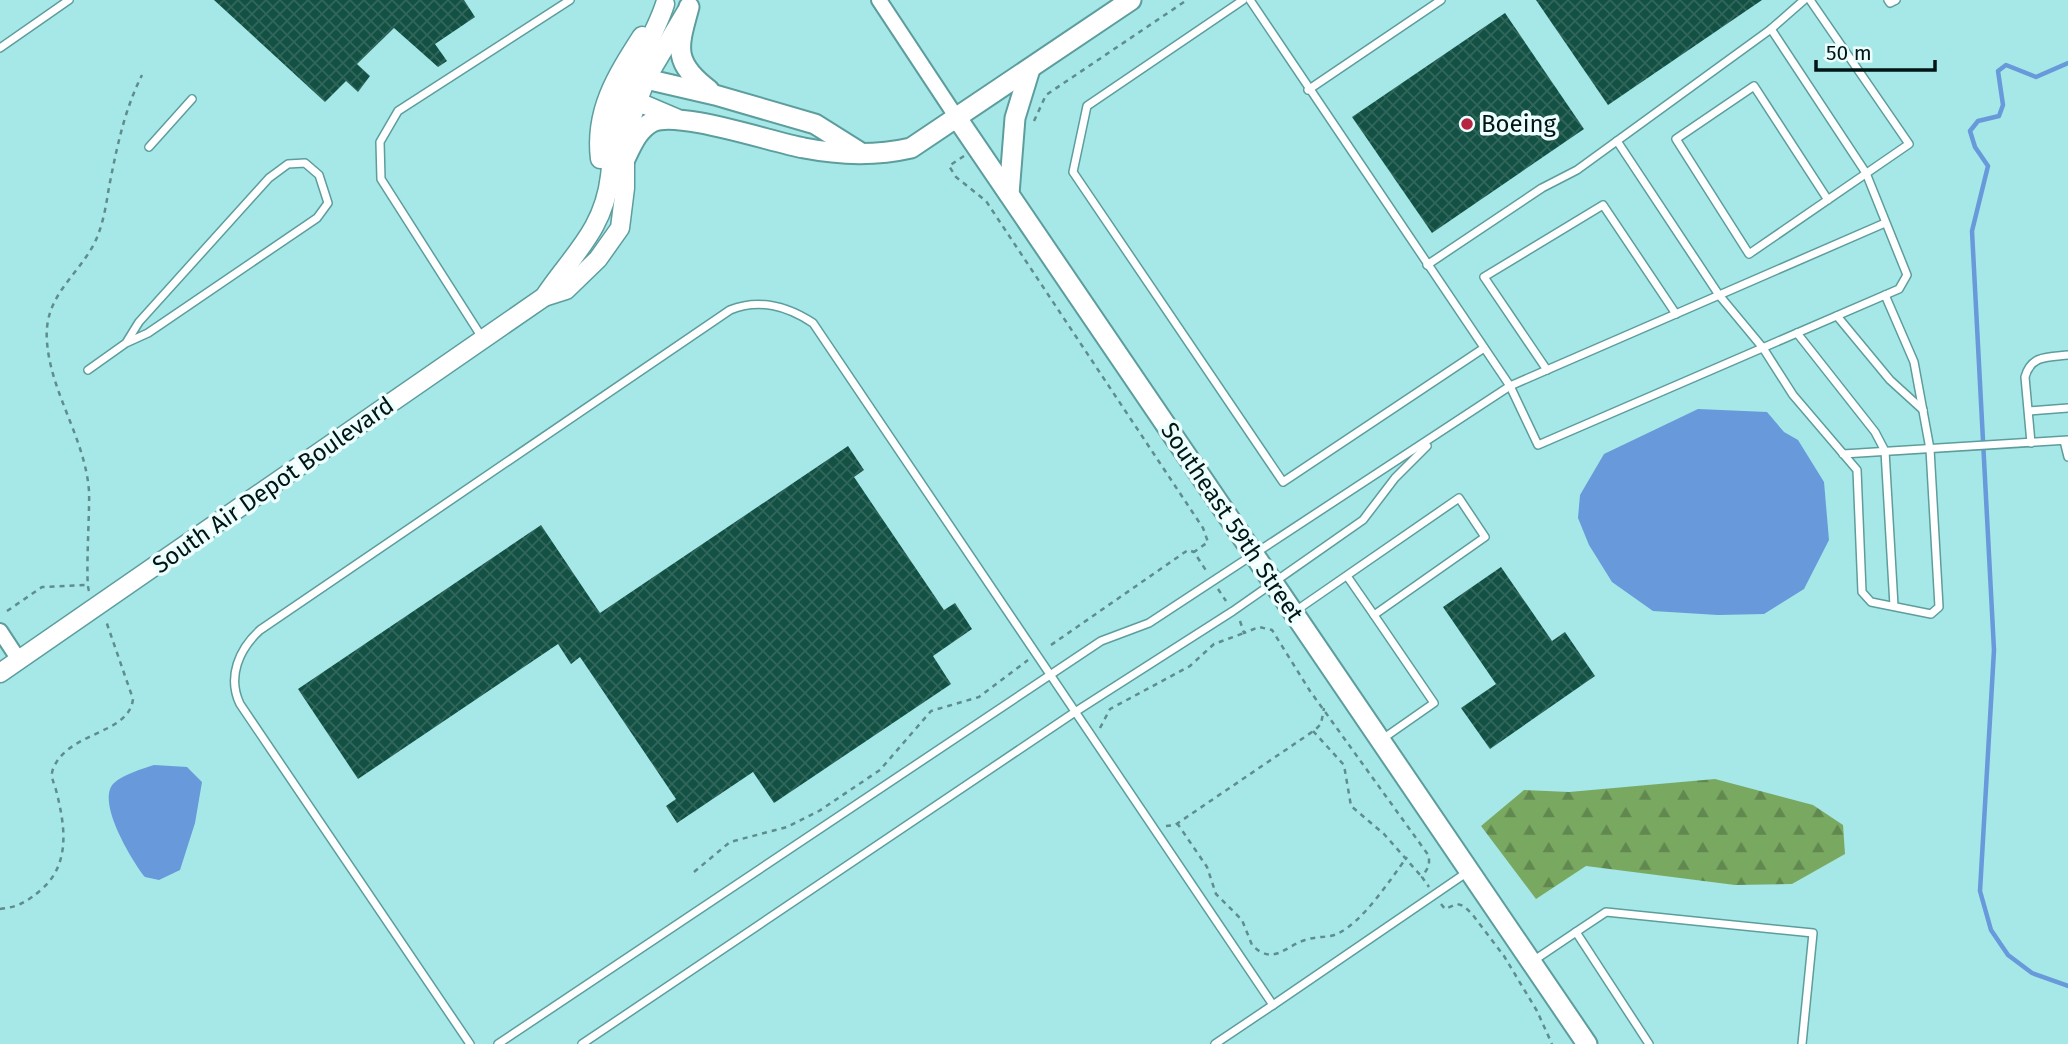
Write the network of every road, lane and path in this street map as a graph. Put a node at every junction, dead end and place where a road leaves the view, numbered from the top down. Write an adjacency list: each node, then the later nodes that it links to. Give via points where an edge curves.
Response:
1 (69, 0): 15 (lane)
2 (570, 0): 41 (lane, via 398,111 380,142 381,179)
3 (879, 0): 24 (street, Southeast 59th Street)
4 (1131, 0): 16 (main road)
5 (1243, 0): 43 (lane, via 1087,106 1073,172 1283,482)
6 (1250, 0): 19 (lane)
7 (1441, 0): 19 (lane)
8 (1804, 0): 14 (lane)
9 (1810, 0): 29 (lane, via 1909,144)
10 (1888, 0): 11 (lane, via 1891,4)
11 (1896, 0)
12 (691, 3): 18 (street); 21 (main road, via 679,44 682,61 690,75)
13 (663, 6): 20 (street); 30 (street, South Air Depot Boulevard, via 612,81 602,110 599,148)
14 (1771, 29): 25 (lane); 29 (lane)
15 (0, 48)
16 (1030, 69): 24 (main road); 31 (main road, via 1015,118)
17 (142, 75): 63 (path, via 119,135 102,224 94,244 57,296 46,340 87,470 90,546)
18 (646, 79): 20 (street); 21 (main road)
19 (1308, 90): 34 (lane)
20 (632, 94): 23 (street); 28 (street, South Air Depot Boulevard); 30 (street, South Air Depot Boulevard, via 617,111)
21 (715, 94): 27 (main road, via 815,124)
22 (192, 99): 26 (lane)
23 (676, 118): 27 (main road, via 808,149); 28 (main road, via 653,122 639,132)
24 (957, 118): 27 (main road, via 911,148); 31 (main road, Southeast 59th Street)
25 (1617, 141): 34 (lane); 35 (lane)
26 (149, 147)
27 (862, 154)
28 (624, 161): 37 (street, South Air Depot Boulevard, via 620,228 598,259 566,290)
29 (1866, 173): 32 (lane); 33 (lane)
30 (605, 193): 37 (street, South Air Depot Boulevard, via 586,244)
31 (1009, 194): 60 (main road, Southeast 59th Street)
32 (1828, 200): 32 (lane, via 1749,254 1676,139 1755,86)
33 (1885, 223): 35 (lane); 36 (lane, via 1907,275 1899,289)
34 (1427, 265): 43 (lane)
35 (1719, 295): 38 (lane); 44 (lane)
36 (1885, 295): 39 (lane); 50 (lane, via 1914,362)
37 (544, 297): 41 (street, South Air Depot Boulevard)
38 (1676, 314): 47 (lane); 47 (lane, via 1603,205 1484,277)
39 (1837, 316): 40 (lane); 50 (lane, via 1890,380)
40 (1797, 333): 44 (lane); 56 (lane, via 1875,432)
41 (484, 340): 64 (street, South Air Depot Boulevard)
42 (126, 343): 42 (lane, via 148,334 317,218 328,203 319,175 305,163 288,164 269,178 139,322); 46 (lane)
43 (1484, 348): 48 (lane)
44 (1763, 348): 48 (lane, via 1538,445); 57 (lane, via 1793,395)
45 (2068, 355): 51 (lane, via 2037,358 2028,367)
46 (88, 370)
47 (1547, 370): 48 (lane)
48 (1510, 386): 52 (lane)
49 (2068, 408): 51 (lane)
50 (1923, 410): 55 (lane)
51 (2029, 411): 54 (lane)
52 (1440, 433): 60 (lane); 62 (lane, via 1395,478 1363,520)
53 (2066, 441): 54 (lane); 58 (lane)
54 (2031, 443): 55 (lane)
55 (1930, 449): 56 (lane); 65 (lane, via 1939,607 1931,614)
56 (1885, 452): 57 (lane); 65 (lane)
57 (1843, 454): 65 (lane, via 1857,470 1862,592 1871,602)
58 (2068, 457)
59 (1194, 552): 71 (path, via 1188,550)
60 (1253, 553): 62 (main road, Southeast 59th Street); 75 (lane, via 1149,623 1101,641)
61 (1347, 576): 67 (lane); 68 (lane); 68 (lane, via 1459,498 1485,537)
62 (1274, 582): 67 (main road, Southeast 59th Street); 77 (lane)
63 (86, 585): 64 (path); 66 (path, via 42,587)
64 (98, 606): 72 (street, South Air Depot Boulevard); 87 (path, via 133,698 132,709 123,720 78,741 54,766 51,776 61,825 61,866 24,904)
65 (1894, 606)
66 (7, 611)
67 (1294, 612): 80 (main road, Southeast 59th Street)
68 (1374, 615): 80 (lane, via 1434,703)
69 (0, 631): 72 (street)
70 (1244, 632): 79 (path, via 1213,644 1190,666 1110,709 1101,721)
71 (1051, 645)
72 (19, 660): 74 (street, South Air Depot Boulevard)
73 (1028, 660): 85 (path, via 979,698 931,711 880,770 819,811 787,827 735,840)
74 (0, 673)
75 (1050, 675): 77 (lane); 91 (lane, via 813,323 792,310 764,303 730,310 260,630 239,659 234,679 240,704); 92 (lane)
76 (1324, 707): 78 (path, via 1321,724)
77 (1075, 712): 90 (lane); 93 (lane)
78 (1313, 731): 81 (path); 83 (path, via 1344,765 1351,806)
79 (1102, 732)
80 (1381, 740): 84 (main road, Southeast 59th Street)
81 (1177, 823): 82 (path); 83 (path, via 1207,867 1216,894 1242,920 1252,945 1271,955 1283,954 1306,940 1335,935 1351,925)
82 (1163, 825)
83 (1407, 858): 86 (path)
84 (1469, 870): 89 (main road, Southeast 59th Street); 90 (lane)
85 (694, 872)
86 (1422, 877)
87 (0, 909)
88 (1576, 932): 89 (lane); 96 (lane); 97 (lane, via 1606,912 1813,933)
89 (1531, 962): 95 (main road, Southeast 59th Street)
90 (1273, 1005): 94 (lane)
91 (470, 1044)
92 (498, 1044)
93 (582, 1044)
94 (1215, 1044)
95 (1587, 1044)
96 (1649, 1044)
97 (1802, 1044)

